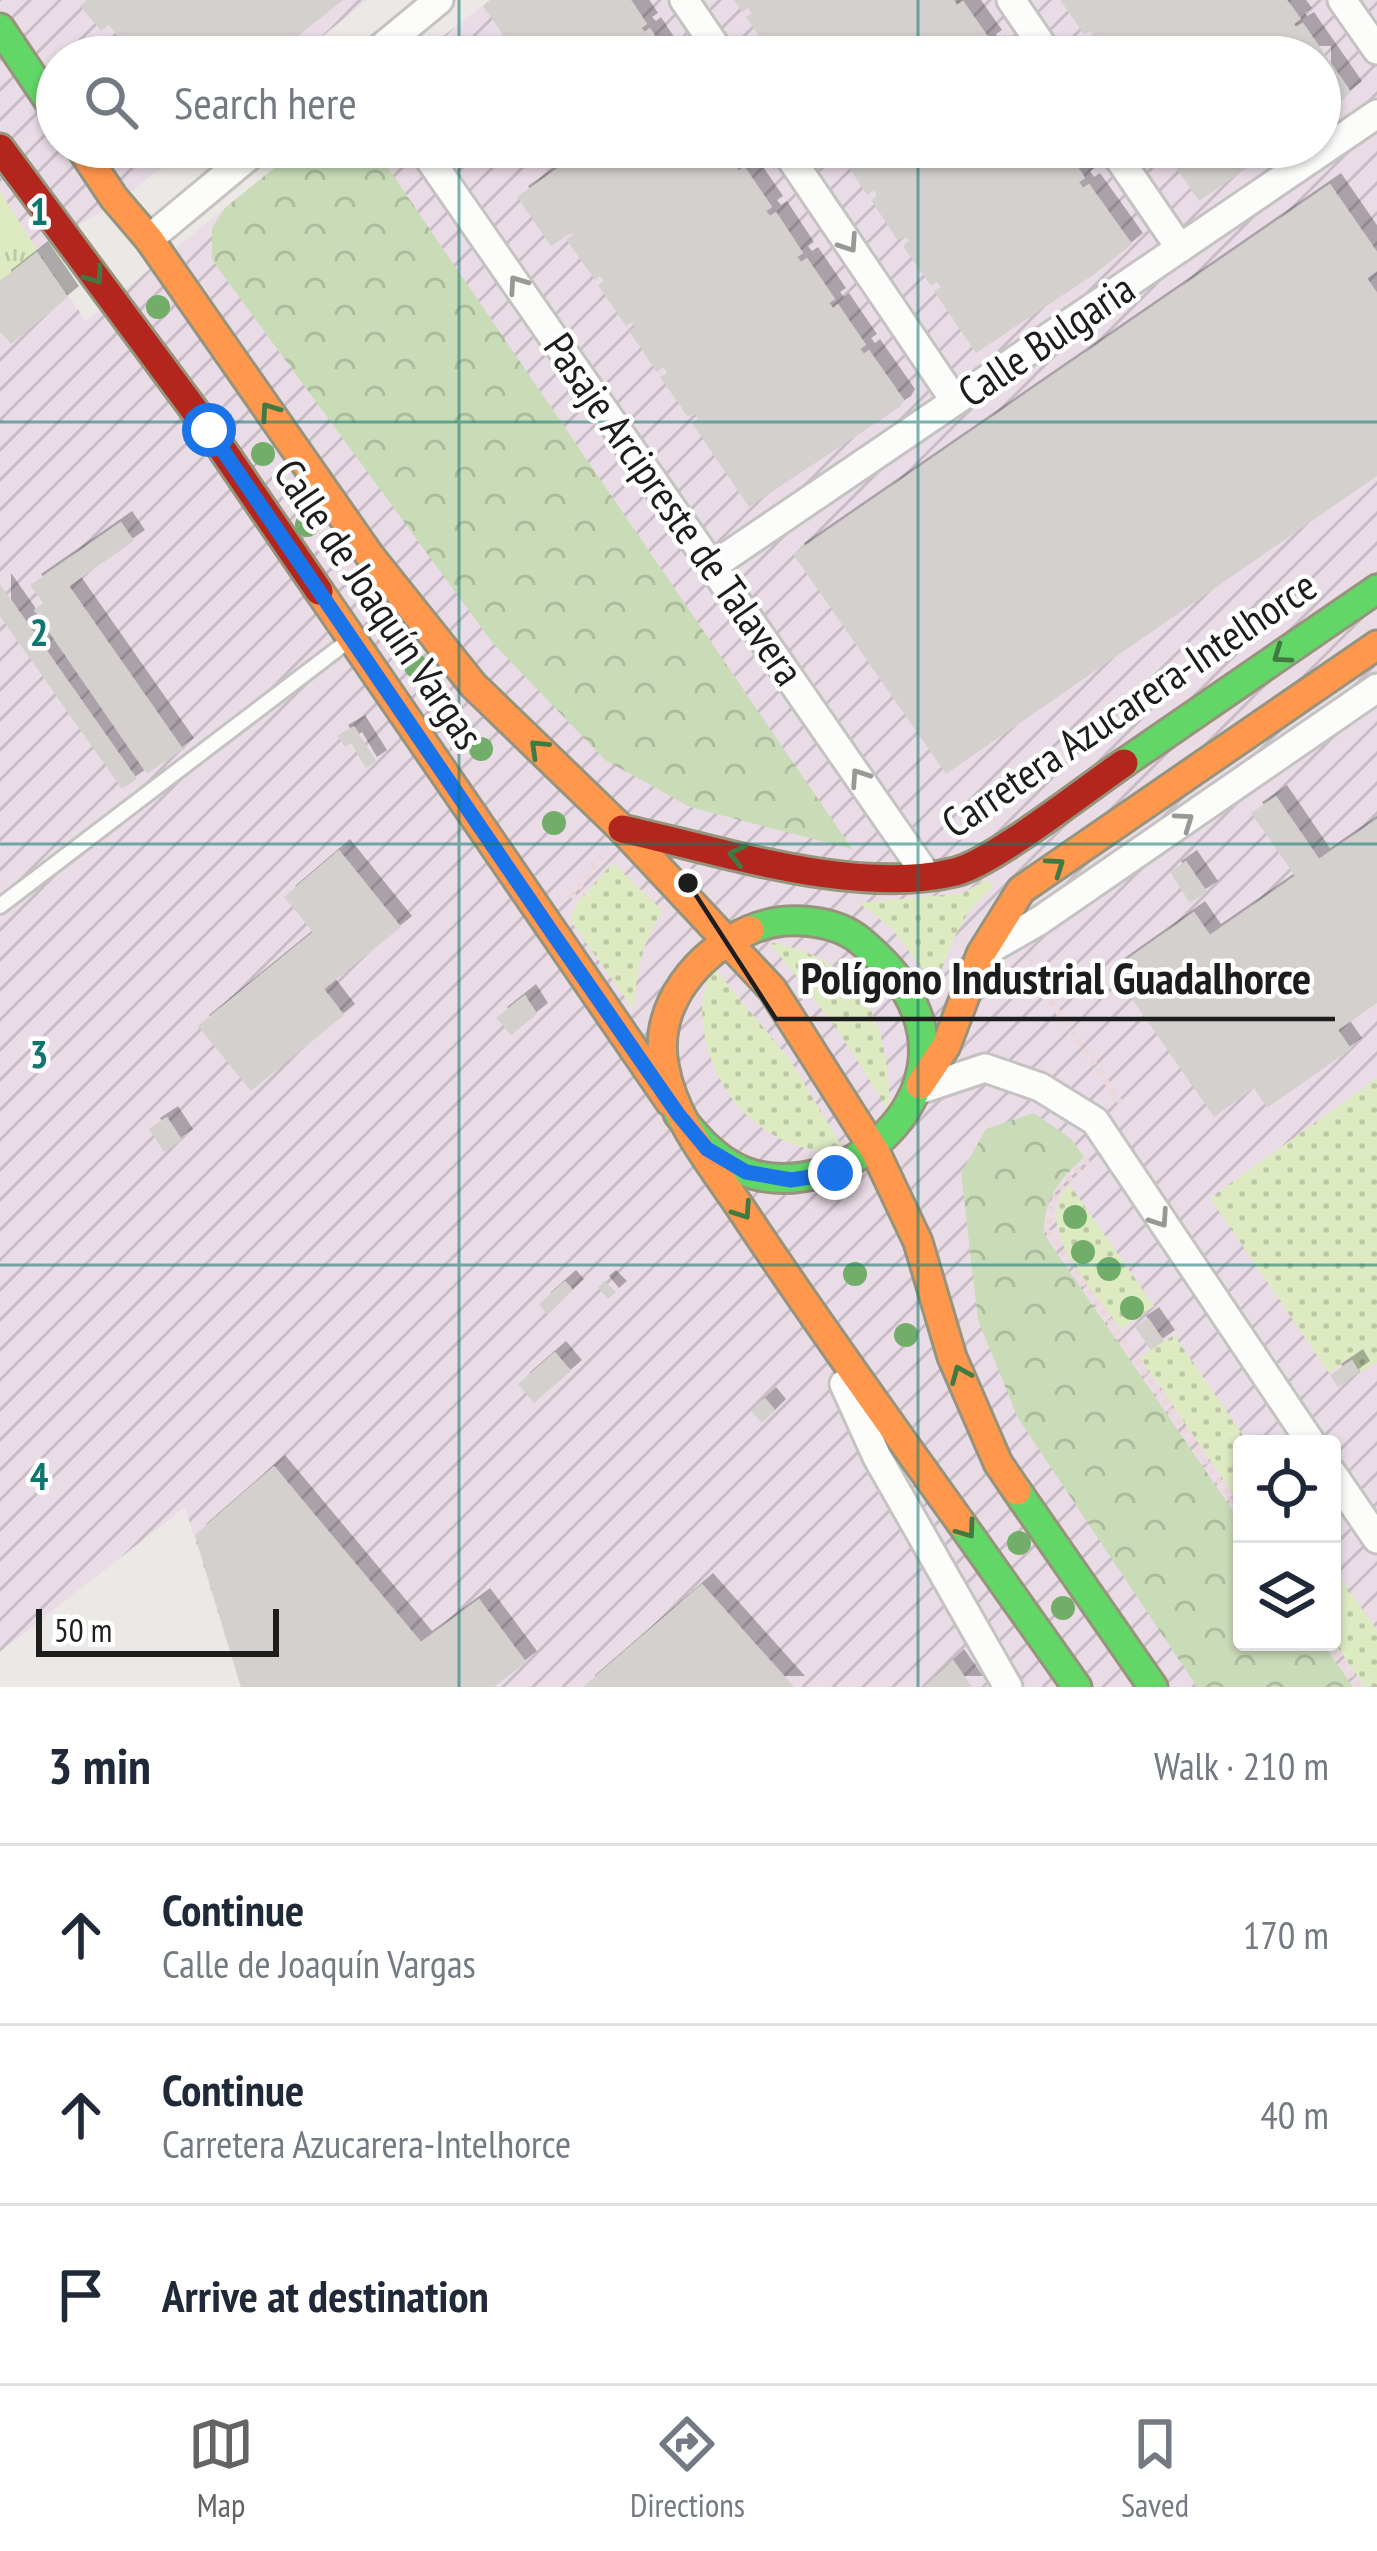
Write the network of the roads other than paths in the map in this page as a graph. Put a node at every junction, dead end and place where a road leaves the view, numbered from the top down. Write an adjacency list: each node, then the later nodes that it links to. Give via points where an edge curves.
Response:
1 (439, 0): 6 (street)
2 (684, 0): 7 (street)
3 (1011, 0): 8 (street)
4 (1342, 0): 9 (street)
5 (0, 28): 10 (main road)
6 (395, 36)
7 (709, 36)
8 (1036, 36)
9 (1377, 50)
10 (36, 82)
11 (1377, 114): 12 (street, Calle Bulgaria)
12 (1341, 138)
13 (0, 148): 25 (main road, Calle de Joaquín Vargas, one-way to 25)
14 (94, 168): 20 (main road, Calle de Joaquín Vargas)
15 (234, 168): 20 (street)
16 (437, 168): 23 (street, Pasaje Arcipreste de Talavera, one-way to 16)
17 (798, 168): 22 (street, one-way to 22)
18 (1125, 168): 21 (street)
19 (1298, 168): 21 (street, Calle Bulgaria)
20 (149, 238): 28 (main road, Calle de Joaquín Vargas, one-way to 20, via 459,667 370,556)
21 (1180, 248): 22 (street, Calle Bulgaria)
22 (955, 401): 23 (street, Calle Bulgaria)
23 (714, 565): 29 (street, Pasaje Arcipreste de Talavera, one-way to 23)
24 (1377, 589): 29 (main road, Carretera Azucarera-Intelhorce, one-way to 29, via 996,850 958,872)
25 (352, 638): 31 (lane); 36 (main road, Calle de Joaquín Vargas)
26 (1377, 645): 34 (main road, Carretera Azucarera-Intelhorce, one-way to 26, via 1021,890)
27 (1377, 688): 34 (street, one-way to 27)
28 (622, 829): 30 (main road, Carretera Azucarera-Intelhorce, one-way to 28); 33 (main road, Calle de Joaquín Vargas)
29 (925, 873): 30 (main road, Carretera Azucarera-Intelhorce)
30 (851, 880): 32 (main road, Carretera Azucarera-Intelhorce)
31 (0, 906)
32 (787, 919): 33 (main road, Carretera Azucarera-Intelhorce); 35 (main road, Carretera Azucarera-Intelhorce, via 828,925 866,943 896,972 916,1009)
33 (724, 938): 36 (main road, Carretera Azucarera-Intelhorce, via 693,964 667,1017 664,1077); 37 (main road, via 772,989)
34 (982, 954): 35 (main road, Carretera Azucarera-Intelhorce, via 946,1046)
35 (916, 1091): 37 (main road, Carretera Azucarera-Intelhorce); 39 (street, one-way to 39, via 985,1068 1040,1087 1095,1121)
36 (678, 1114): 37 (main road, Carretera Azucarera-Intelhorce, via 707,1149 746,1172 791,1180 835,1173); 38 (main road, Carretera Azucarera-Intelhorce, one-way to 38)
37 (875, 1151): 44 (main road, one-way to 37, via 998,1463 952,1357 918,1243)
38 (813, 1315): 42 (street, Carretera Azucarera-Intelhorce, via 877,1457); 43 (main road, Carretera Azucarera-Intelhorce, one-way to 43)
39 (1306, 1435)
40 (1341, 1486): 41 (street)
41 (1377, 1539)
42 (1008, 1687)
43 (1077, 1687)
44 (1153, 1687)

